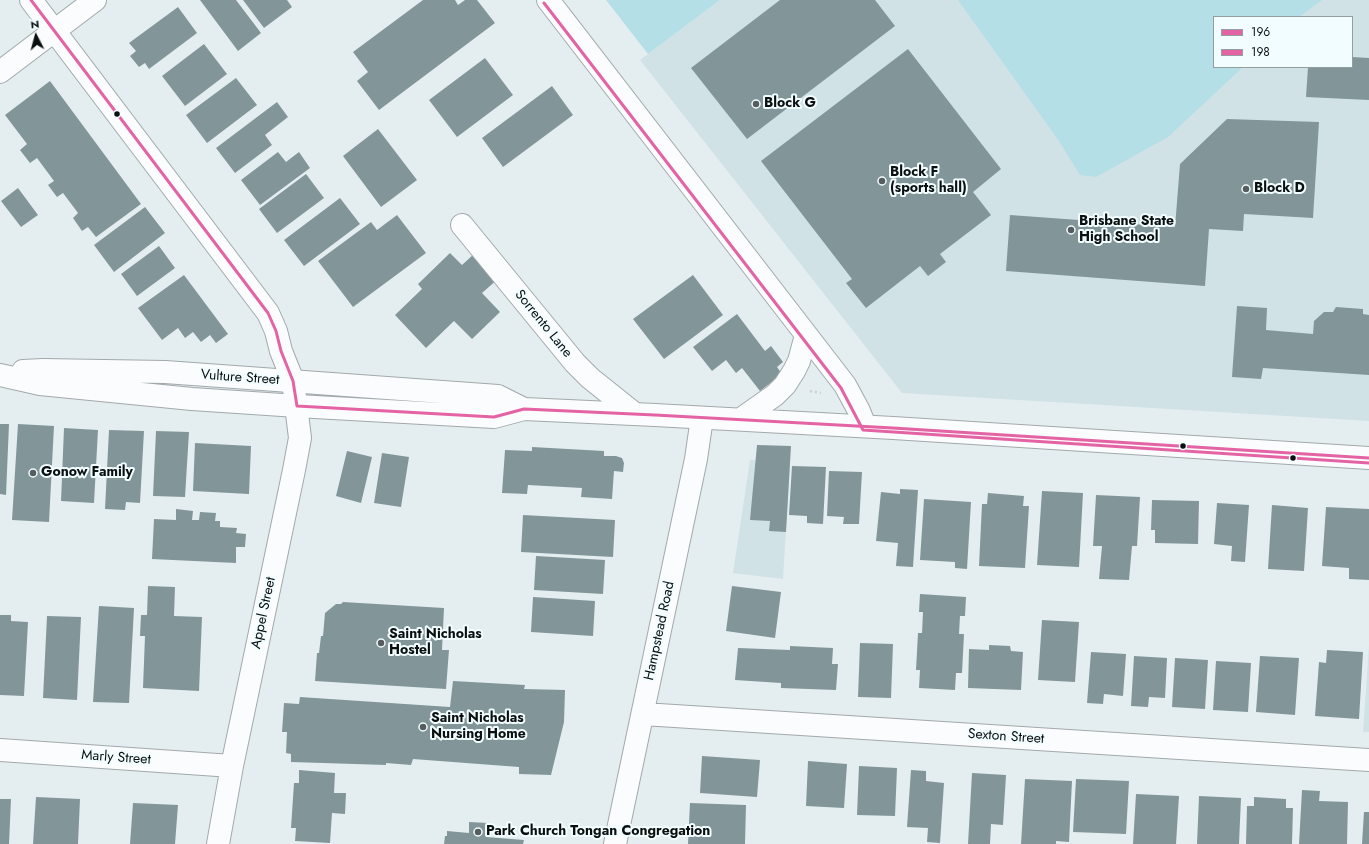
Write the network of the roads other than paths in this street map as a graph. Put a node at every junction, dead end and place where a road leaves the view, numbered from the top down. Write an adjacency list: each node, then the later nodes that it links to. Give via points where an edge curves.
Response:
1 (31, 0): 4 (street, Appel Street)
2 (95, 0): 4 (street)
3 (548, 0): 7 (street)
4 (55, 31): 5 (street); 9 (street, Appel Street, via 268,313)
5 (0, 72)
6 (462, 225): 12 (street, Sorrento Lane, via 576,363 590,378)
7 (806, 335): 14 (street, via 794,372 785,385 776,395); 15 (street, via 845,385)
8 (0, 374): 9 (street, Vulture Street, via 43,370 165,372); 10 (street, Vulture Street, via 40,384 192,400)
9 (293, 381): 10 (street, Appel Street); 11 (street, Vulture Street, via 498,396)
10 (297, 406): 11 (street, Vulture Street, via 494,417); 20 (street, Appel Street, via 300,438)
11 (524, 409): 12 (street, Vulture Street)
12 (635, 414): 13 (street, Vulture Street)
13 (702, 418): 14 (street, Vulture Street); 17 (street, Hampstead Road)
14 (741, 419): 15 (street, Vulture Street)
15 (865, 426): 16 (street, Vulture Street)
16 (1369, 458)
17 (644, 714): 19 (street, Sexton Street); 22 (street, Hampstead Road)
18 (0, 750): 20 (street, Marly Street)
19 (1369, 760)
20 (232, 766): 21 (street, Appel Street)
21 (218, 844)
22 (615, 844)

